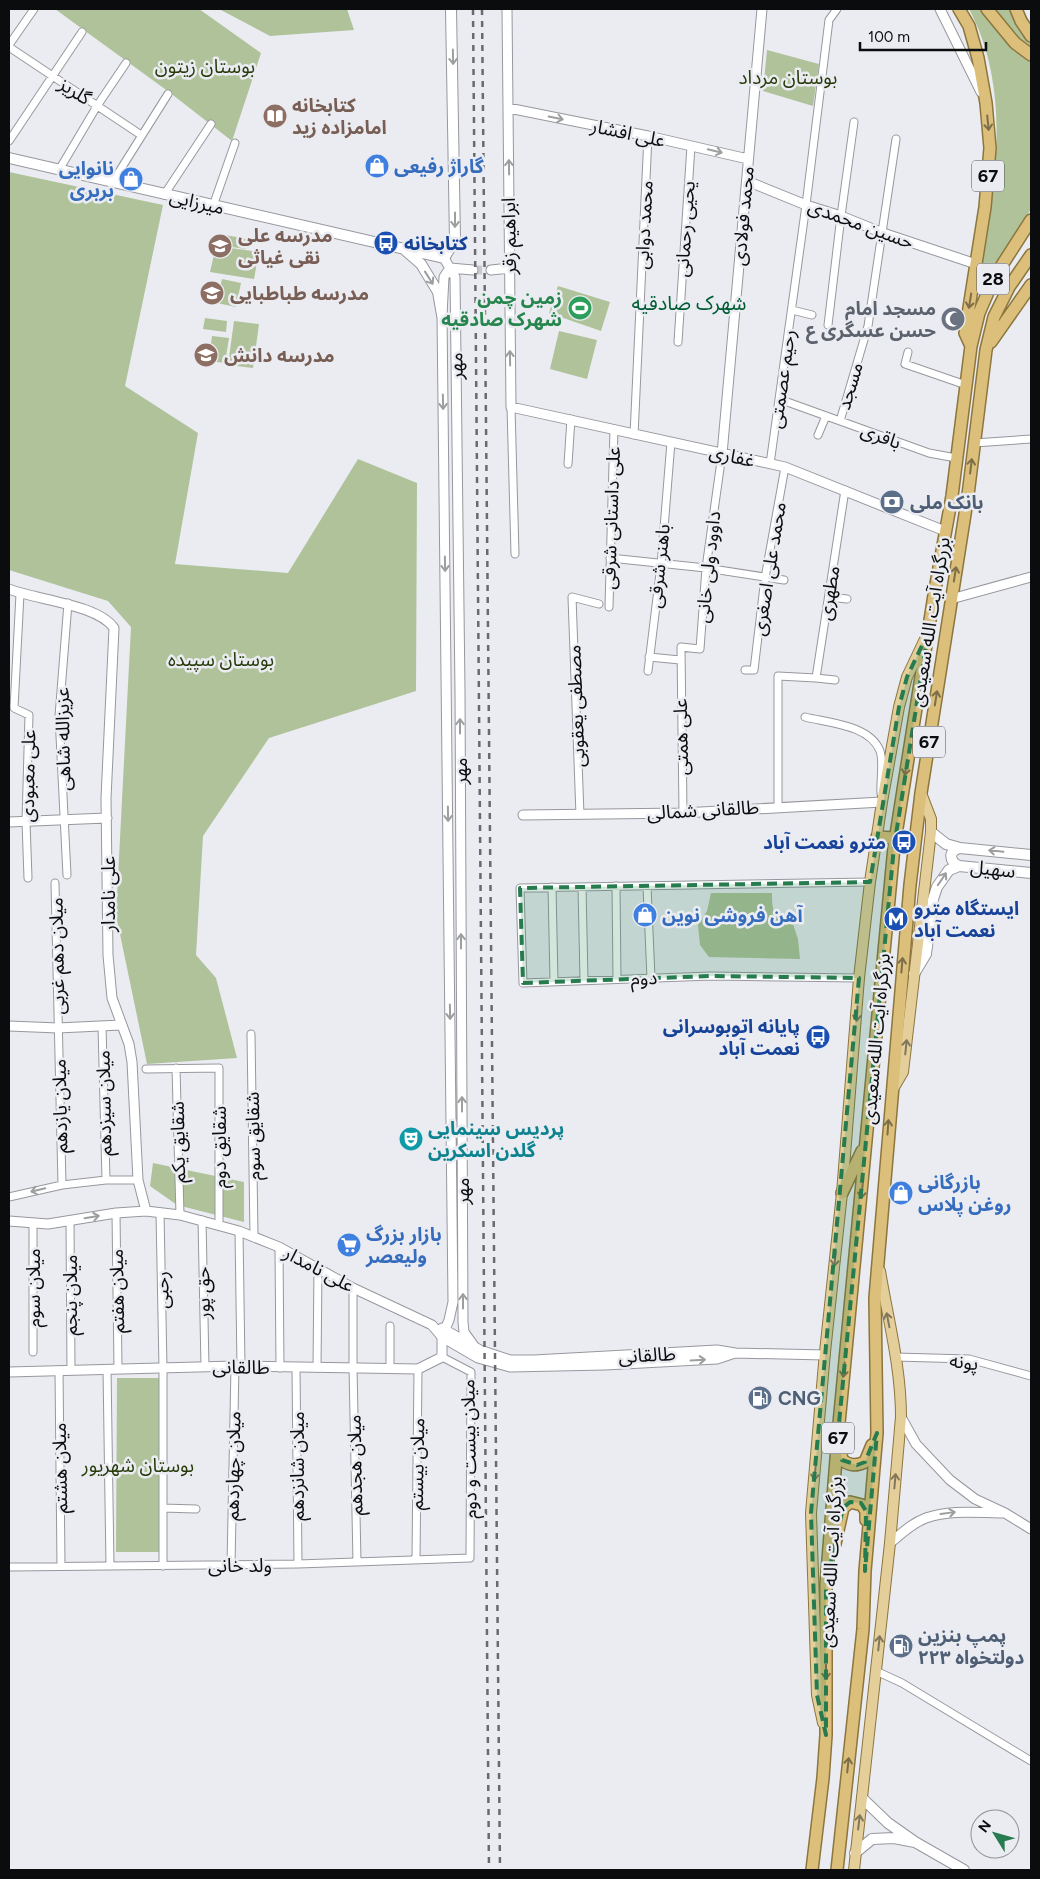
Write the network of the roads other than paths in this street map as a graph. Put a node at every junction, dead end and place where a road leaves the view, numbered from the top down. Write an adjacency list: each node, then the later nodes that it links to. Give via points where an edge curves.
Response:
1 (34, 9): 12 (street)
2 (452, 9): 41 (main road, one-way to 41, via 455,240)
3 (507, 9): 19 (street, ابراهیم زقر)
4 (762, 9): 29 (street, محمد فولادی)
5 (837, 9): 34 (street, رحیم عصمتی, via 829,20)
6 (940, 9): 17 (street)
7 (959, 9): 17 (highway, بزرگراه آیت الله سعیدی / 67, via 969,26)
8 (986, 9): 13 (highway, via 1015,43)
9 (1016, 9): 11 (highway)
10 (82, 32): 15 (street)
11 (1031, 36)
12 (9, 46): 15 (street, گلریز)
13 (1031, 55)
14 (126, 64): 18 (street)
15 (51, 76): 18 (street, گلریز); 25 (street)
16 (168, 94): 22 (street)
17 (986, 103): 42 (highway, بزرگراه آیت الله سعیدی / 67, one-way to 42, via 990,148 986,207)
18 (97, 106): 22 (street, گلریز); 30 (street)
19 (508, 108): 23 (street, علی افشار, one-way to 23); 44 (street, ابراهیم زقر, one-way to 19)
20 (854, 122): 36 (street)
21 (211, 124): 33 (street)
22 (141, 135): 32 (street)
23 (648, 136): 27 (street, علی افشار); 63 (street, محمد دوابی)
24 (896, 139): 38 (street, مسجد)
25 (9, 141)
26 (235, 143): 35 (street)
27 (691, 146): 29 (street, علی افشار, one-way to 29); 52 (street, یحیی رحمانی)
28 (9, 158): 30 (main road, میرزایی)
29 (748, 159): 31 (street, محمد فولادی)
30 (59, 170): 32 (main road, میرزایی)
31 (746, 181): 34 (street, حسین محمدی); 68 (street, محمد فولادی)
32 (112, 182): 33 (main road, میرزایی)
33 (164, 194): 35 (main road, میرزایی)
34 (806, 205): 36 (street, حسین محمدی); 48 (street, رحیم عصمتی)
35 (213, 206): 39 (main road, میرزایی)
36 (841, 216): 38 (street, حسین محمدی); 51 (street)
37 (1031, 220): 53 (highway, 28, via 995,276 979,313)
38 (883, 233): 42 (street, حسین محمدی); 61 (street, مسجد, via 868,326)
39 (402, 248): 41 (main road, میرزایی); 49 (main road, one-way to 49, via 421,264 438,292)
40 (1031, 255): 54 (highway, 28, via 994,317)
41 (444, 258): 43 (street)
42 (976, 264): 53 (highway, بزرگراه آیت الله سعیدی / 67, one-way to 53, via 965,332)
43 (450, 268): 45 (street); 49 (street, مهر, via 444,277); 123 (street, مهر, one-way to 43, via 455,277)
44 (510, 268): 46 (street); 58 (street, ابراهیم زقر, one-way to 44)
45 (473, 270)
46 (491, 270)
47 (1031, 285): 54 (highway)
48 (792, 310): 50 (street); 57 (street, رحیم عصمتی)
49 (442, 315): 124 (street, مهر, one-way to 124)
50 (812, 315)
51 (828, 325)
52 (678, 342)
53 (971, 346): 56 (highway, بزرگراه آیت الله سعیدی / 67)
54 (986, 350): 67 (highway, بزرگراه آیت الله سعیدی / 67)
55 (908, 352): 56 (street, via 905,364)
56 (966, 385): 69 (highway, بزرگراه آیت الله سعیدی / 67)
57 (779, 399): 59 (street, باقری); 71 (street, رحیم عصمتی)
58 (511, 407): 60 (street, غفاری); 75 (street, ابراهیم زقر)
59 (826, 416): 61 (street, باقری); 64 (street)
60 (570, 419): 62 (street, غفاری); 70 (street)
61 (840, 421): 69 (street, باقری, via 930,453)
62 (614, 429): 63 (street, غفاری); 76 (street, علی داستانی شرقی)
63 (634, 435): 66 (street, غفاری)
64 (818, 435)
65 (1031, 439): 67 (street)
66 (671, 442): 68 (street, غفاری); 77 (street, باهنر شرقی)
67 (974, 443): 86 (highway, بزرگراه آیت الله سعیدی / 67, one-way to 67)
68 (722, 454): 71 (street, غفاری); 78 (street, داوود ولی خانی)
69 (956, 458): 74 (highway, بزرگراه آیت الله سعیدی / 67)
70 (568, 464)
71 (770, 464): 72 (street, غفاری)
72 (785, 467): 73 (street, غفاری); 79 (street, محمد علی اصغری)
73 (845, 490): 74 (street, غفاری); 84 (street, مطهری)
74 (945, 531): 90 (highway, بزرگراه آیت الله سعیدی / 67)
75 (514, 554)
76 (610, 558): 77 (street); 89 (street, علی داستانی شرقی)
77 (661, 565): 78 (street); 91 (street, باهنر شرقی)
78 (706, 568): 79 (street); 92 (street, داوود ولی خانی, via 700,649 681,647)
79 (765, 578): 81 (street); 93 (street, محمد علی اصغری, via 754,670)
80 (1031, 578): 86 (street)
81 (784, 580)
82 (9, 589): 83 (street, علی نامدار)
83 (20, 594): 87 (street, علی نامدار); 107 (street, علی معبودی, via 14,708 29,715)
84 (829, 596): 85 (street); 95 (street, مطهری)
85 (847, 599)
86 (951, 599): 98 (highway, بزرگراه آیت الله سعیدی / 67, one-way to 86)
87 (68, 603): 104 (street, علی نامدار, via 109,621 114,628); 105 (street, عزیزالله شاهی, via 58,716)
88 (599, 604): 103 (street, مصطفی یعقوبی, via 572,597)
89 (609, 607)
90 (928, 633): 99 (main road, via 907,677); 110 (highway, بزرگراه آیت الله سعیدی / 67, one-way to 110)
91 (649, 658): 92 (street); 94 (street, باهنر شرقی)
92 (680, 660): 101 (street, علی همتی)
93 (745, 670)
94 (648, 671)
95 (816, 678): 96 (street); 100 (street, via 778,676)
96 (835, 680)
97 (805, 717): 99 (street, via 848,727 874,742 880,753)
98 (921, 793): 108 (main road, via 931,819); 138 (highway, بزرگراه آیت الله سعیدی / 67, one-way to 98)
99 (882, 802): 100 (street, طالقانی شمالی); 109 (main road)
100 (778, 806): 101 (street, طالقانی شمالی)
101 (682, 813): 103 (street, طالقانی شمالی)
102 (523, 815): 103 (street, طالقانی شمالی)
103 (580, 815)
104 (107, 818): 105 (street); 131 (street, علی نامدار, via 109,978)
105 (65, 819): 107 (street); 115 (street, عزیزالله شاهی)
106 (9, 822): 107 (street)
107 (26, 822): 116 (street, علی معبودی)
108 (931, 832): 111 (main road, سهیل, via 946,844); 125 (main road)
109 (876, 837): 110 (highway); 117 (main road)
110 (895, 838): 139 (highway, بزرگراه آیت الله سعیدی / 67)
111 (960, 848): 112 (main road, سهیل, one-way to 111); 113 (main road, via 951,853 954,864)
112 (1031, 855)
113 (959, 866): 114 (main road, سهیل); 125 (main road, سهیل, one-way to 113, via 926,954 937,887 948,870)
114 (1031, 873)
115 (67, 875)
116 (28, 878)
117 (870, 882): 120 (street); 127 (main road)
118 (55, 883): 134 (street, میلان دهم غربی)
119 (616, 886): 120 (street); 122 (street); 128 (street)
120 (647, 886): 126 (street)
121 (552, 887): 122 (street); 130 (street); 130 (street, دوم, via 520,888 523,982)
122 (582, 887): 129 (street)
123 (461, 911): 124 (street); 140 (street, مهر, one-way to 123)
124 (449, 912): 141 (street, مهر, one-way to 141)
125 (914, 975): 138 (main road, one-way to 125, via 903,1072)
126 (651, 978): 127 (street, دوم); 128 (street, دوم)
127 (859, 978): 145 (main road, one-way to 145)
128 (617, 979): 129 (street, دوم)
129 (584, 980): 130 (street, دوم)
130 (554, 982)
131 (121, 1025): 133 (street); 143 (street, علی نامدار, via 132,1062)
132 (9, 1026): 134 (street)
133 (102, 1026): 134 (street); 142 (street, میلان سیزدهم)
134 (58, 1028): 144 (street, میلان یازدهم)
135 (251, 1034): 157 (street, شقایق سوم)
136 (146, 1068): 137 (street)
137 (176, 1068): 150 (street, شقایق یکم); 155 (street, شقایق دوم, via 219,1068)
138 (891, 1092): 159 (highway, بزرگراه آیت الله سعیدی / 67, one-way to 138)
139 (866, 1142): 145 (highway); 189 (highway, بزرگراه آیت الله سعیدی / 67, one-way to 189)
140 (462, 1158): 141 (street); 162 (street, مهر, one-way to 140)
141 (452, 1159): 165 (street, مهر, via 453,1302)
142 (106, 1180): 143 (street); 144 (street)
143 (138, 1180): 147 (street, علی نامدار)
144 (62, 1185): 146 (street, one-way to 146)
145 (842, 1193): 169 (main road, one-way to 169)
146 (9, 1197)
147 (146, 1210): 148 (street, علی نامدار); 149 (street, علی نامدار)
148 (160, 1212): 150 (street, علی نامدار); 175 (street, رحبی)
149 (116, 1213): 151 (street, علی نامدار, one-way to 149); 181 (street, میلان هفتم)
150 (180, 1215): 152 (street, علی نامدار)
151 (70, 1220): 154 (street, علی نامدار); 184 (street, میلان پنجم)
152 (202, 1220): 155 (street, علی نامدار); 173 (street, حق پور)
153 (9, 1221): 154 (street, علی نامدار)
154 (33, 1224): 167 (street, میلان سوم)
155 (219, 1226): 156 (street, علی نامدار)
156 (239, 1231): 157 (street, علی نامدار); 172 (street)
157 (254, 1237): 158 (street, علی نامدار)
158 (279, 1247): 160 (street, علی نامدار); 176 (street)
159 (878, 1259): 171 (main road, one-way to 159); 188 (highway, بزرگراه آیت الله سعیدی / 67, via 875,1298)
160 (318, 1268): 161 (street, علی نامدار); 178 (street)
161 (353, 1288): 163 (street, علی نامدار); 174 (street, میلان هجدهم)
162 (463, 1322): 165 (street, via 455,1329 450,1326); 166 (street, مهر, via 464,1332)
163 (432, 1325): 165 (street, طالقانی)
164 (390, 1326): 179 (street)
165 (446, 1329): 166 (street, طالقانی); 168 (street, طالقانی, one-way to 168, via 478,1358 510,1367 717,1359); 170 (street)
166 (474, 1346): 168 (street, طالقانی, via 510,1360 717,1350)
167 (33, 1352)
168 (735, 1353): 169 (street, طالقانی)
169 (825, 1355): 207 (main road, one-way to 207, via 811,1513 817,1695)
170 (442, 1357): 182 (street, طالقانی); 195 (street, میلان بیست و دوم, via 471,1372)
171 (896, 1357): 186 (street, پونه, via 969,1359); 187 (main road)
172 (238, 1366): 173 (street, طالقانی); 176 (street, طالقانی); 199 (street, میلان چهاردهم)
173 (204, 1367): 175 (street, طالقانی)
174 (353, 1367): 178 (street, طالقانی); 179 (street, طالقانی); 197 (street, میلان هجدهم)
175 (163, 1368): 181 (street, طالقانی); 190 (street, رحبی)
176 (280, 1368): 177 (street, طالقانی)
177 (296, 1368): 178 (street, طالقانی); 198 (street, میلان شانزدهم)
178 (317, 1368)
179 (390, 1368): 182 (street, طالقانی)
180 (107, 1369): 181 (street, طالقانی); 184 (street, طالقانی); 201 (street)
181 (118, 1369)
182 (418, 1369): 196 (street, میلان بیستم)
183 (59, 1370): 184 (street, طالقانی); 185 (street, طالقانی); 200 (street, میلان هشتم)
184 (71, 1370)
185 (9, 1372)
186 (1031, 1376)
187 (901, 1416): 192 (street, via 916,1444 950,1480 975,1499); 194 (main road, one-way to 187)
188 (877, 1433): 189 (highway, via 865,1462 857,1465 849,1465 842,1460); 204 (highway, بزرگراه آیت الله سعیدی / 67)
189 (838, 1434): 205 (highway, بزرگراه آیت الله سعیدی / 67)
190 (163, 1508): 191 (street); 202 (street, رحبی)
191 (196, 1509)
192 (1005, 1513): 193 (street); 194 (street, one-way to 192, via 906,1529 942,1514)
193 (1031, 1528)
194 (890, 1543): 206 (main road, one-way to 194)
195 (470, 1558): 196 (street, ولد خانی)
196 (416, 1559): 197 (street, ولد خانی)
197 (357, 1562): 198 (street, ولد خانی)
198 (298, 1564): 199 (street, ولد خانی)
199 (231, 1565): 202 (street, ولد خانی)
200 (61, 1566): 201 (street, ولد خانی); 203 (street, ولد خانی)
201 (110, 1566): 202 (street, ولد خانی)
202 (163, 1566)
203 (9, 1567)
204 (865, 1571): 205 (highway, via 866,1512 862,1505 850,1502 844,1508); 213 (highway, بزرگراه آیت الله سعیدی / 67, one-way to 204, via 863,1629)
205 (826, 1585): 207 (highway, بزرگراه آیت الله سعیدی / 67, one-way to 207)
206 (876, 1671): 208 (street, via 902,1683); 209 (main road)
207 (826, 1735): 212 (highway, بزرگراه آیت الله سعیدی / 67)
208 (1031, 1761)
209 (862, 1798): 210 (main road, via 888,1823); 211 (main road, one-way to 209)
210 (915, 1842): 211 (main road, via 894,1838 872,1839); 215 (main road)
211 (855, 1853): 214 (main road)
212 (812, 1870)
213 (837, 1870)
214 (854, 1870)
215 (964, 1870)

